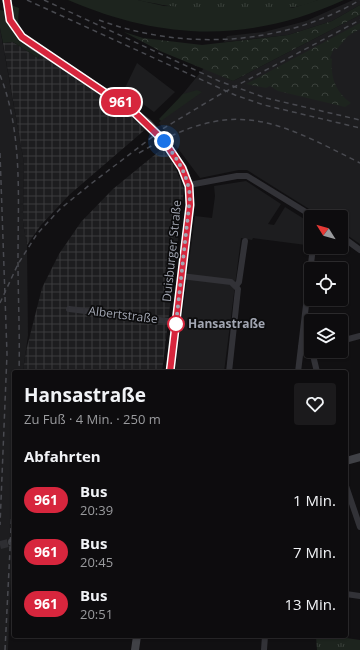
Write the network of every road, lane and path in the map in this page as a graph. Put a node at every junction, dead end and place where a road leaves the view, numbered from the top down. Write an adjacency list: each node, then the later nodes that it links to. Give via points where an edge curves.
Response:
1 (6, 1): 2 (main road, Duisburger Straße, via 12,24 25,40 117,99 148,123 177,158)
2 (189, 186): 3 (street, via 236,176 248,176); 8 (main road, Duisburger Straße, via 190,209)
3 (304, 211)
4 (245, 241): 9 (street, via 239,282)
5 (348, 241): 6 (street)
6 (360, 250)
7 (312, 254): 14 (street)
8 (182, 276): 9 (street, via 229,282); 11 (main road, Duisburger Straße)
9 (236, 286): 18 (street, via 239,294)
10 (69, 308): 11 (street, Albertstraße)
11 (176, 322): 17 (main road, Duisburger Straße)
12 (360, 336): 13 (street)
13 (348, 339)
14 (300, 347): 15 (street); 19 (street)
15 (304, 347)
16 (314, 358): 20 (street)
17 (170, 370)
18 (229, 370)
19 (298, 370)
20 (317, 370)
21 (360, 457): 22 (main road)
22 (348, 460)
23 (348, 492): 24 (street)
24 (360, 527)
25 (348, 594): 26 (street)
26 (360, 596)
27 (137, 638): 29 (main road)
28 (265, 638): 30 (street)
29 (135, 650)
30 (264, 650)

